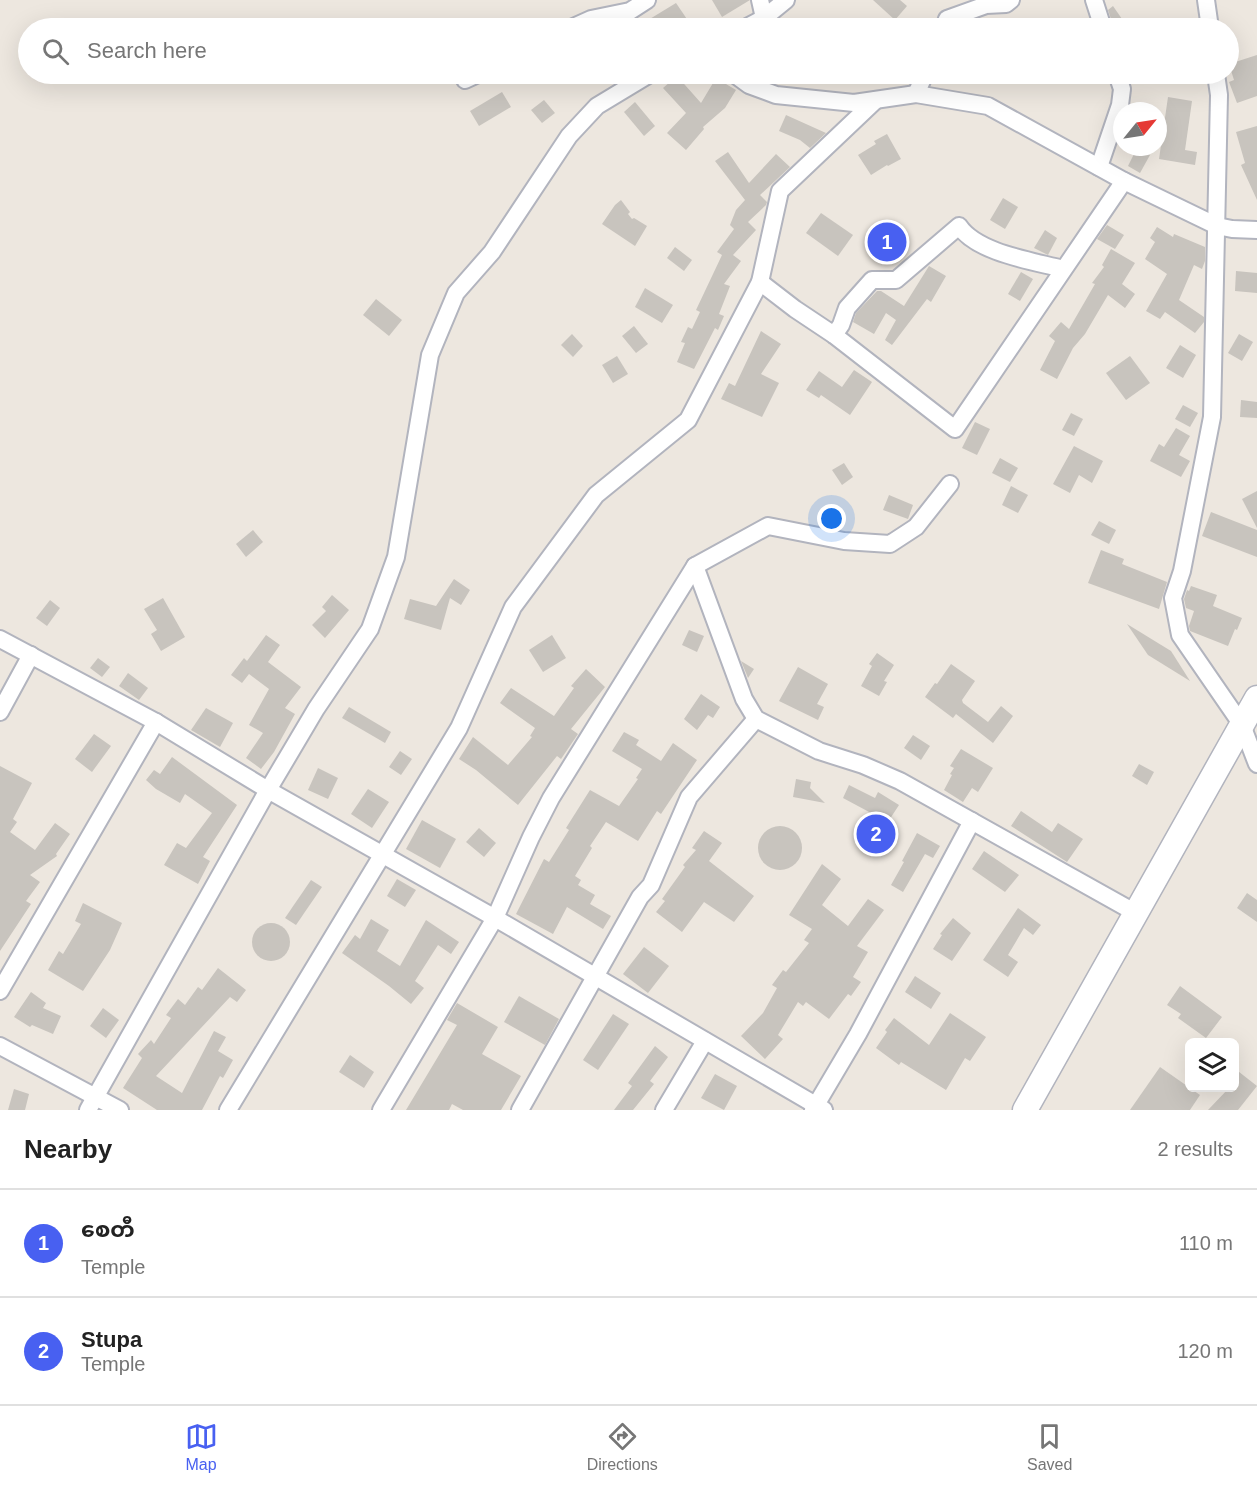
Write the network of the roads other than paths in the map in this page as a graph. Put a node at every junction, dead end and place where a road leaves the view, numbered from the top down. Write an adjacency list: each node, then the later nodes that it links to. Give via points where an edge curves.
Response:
1 (647, 0): 7 (street, via 630,11)
2 (760, 0): 8 (street)
3 (786, 0): 8 (street)
4 (1011, 0): 9 (street)
5 (1094, 0): 10 (street)
6 (1206, 0): 11 (street)
7 (596, 18)
8 (764, 18)
9 (952, 18)
10 (1100, 18)
11 (1209, 18)
12 (633, 84): 36 (street, via 597,106 569,136 492,252 456,293 430,355 396,557 370,629)
13 (748, 84): 18 (street, via 776,95 854,103)
14 (920, 84): 17 (street)
15 (1120, 84): 19 (street, via 1120,105)
16 (1217, 84): 21 (street)
17 (916, 94): 18 (street); 19 (street, via 988,106)
18 (876, 100): 24 (street, via 780,191)
19 (1099, 167): 20 (street)
20 (1124, 181): 21 (street); 23 (street)
21 (1217, 226): 22 (street); 34 (street, via 1212,417 1182,571 1173,598 1180,635)
22 (1257, 230)
23 (1063, 269): 25 (street, via 988,248 974,242 959,226 896,279 872,280 847,308); 25 (street, via 955,429)
24 (760, 282): 25 (street); 38 (street, via 688,420 596,495 513,607 459,728)
25 (834, 335)
26 (950, 484): 27 (street, via 916,527 890,544 844,541 768,526)
27 (695, 566): 32 (street, via 744,699); 40 (street, via 551,798)
28 (0, 639): 29 (street)
29 (31, 655): 31 (street); 33 (street)
30 (1257, 698): 34 (main road)
31 (0, 712)
32 (756, 719): 37 (street, via 819,751 900,781); 41 (street, via 689,797 651,885 640,897)
33 (156, 722): 36 (street); 42 (street)
34 (1242, 725): 35 (street); 39 (main road)
35 (1257, 764)
36 (268, 790): 38 (street); 45 (street)
37 (972, 821): 39 (street); 46 (street)
38 (384, 855): 40 (street); 48 (street)
39 (1136, 913): 52 (main road)
40 (495, 918): 41 (street); 49 (street)
41 (595, 978): 43 (street); 50 (street)
42 (0, 991)
43 (705, 1041): 46 (street); 51 (street)
44 (0, 1046): 45 (street)
45 (92, 1103): 47 (street)
46 (817, 1108)
47 (120, 1110)
48 (228, 1110)
49 (381, 1110)
50 (520, 1110)
51 (664, 1110)
52 (1025, 1110)

